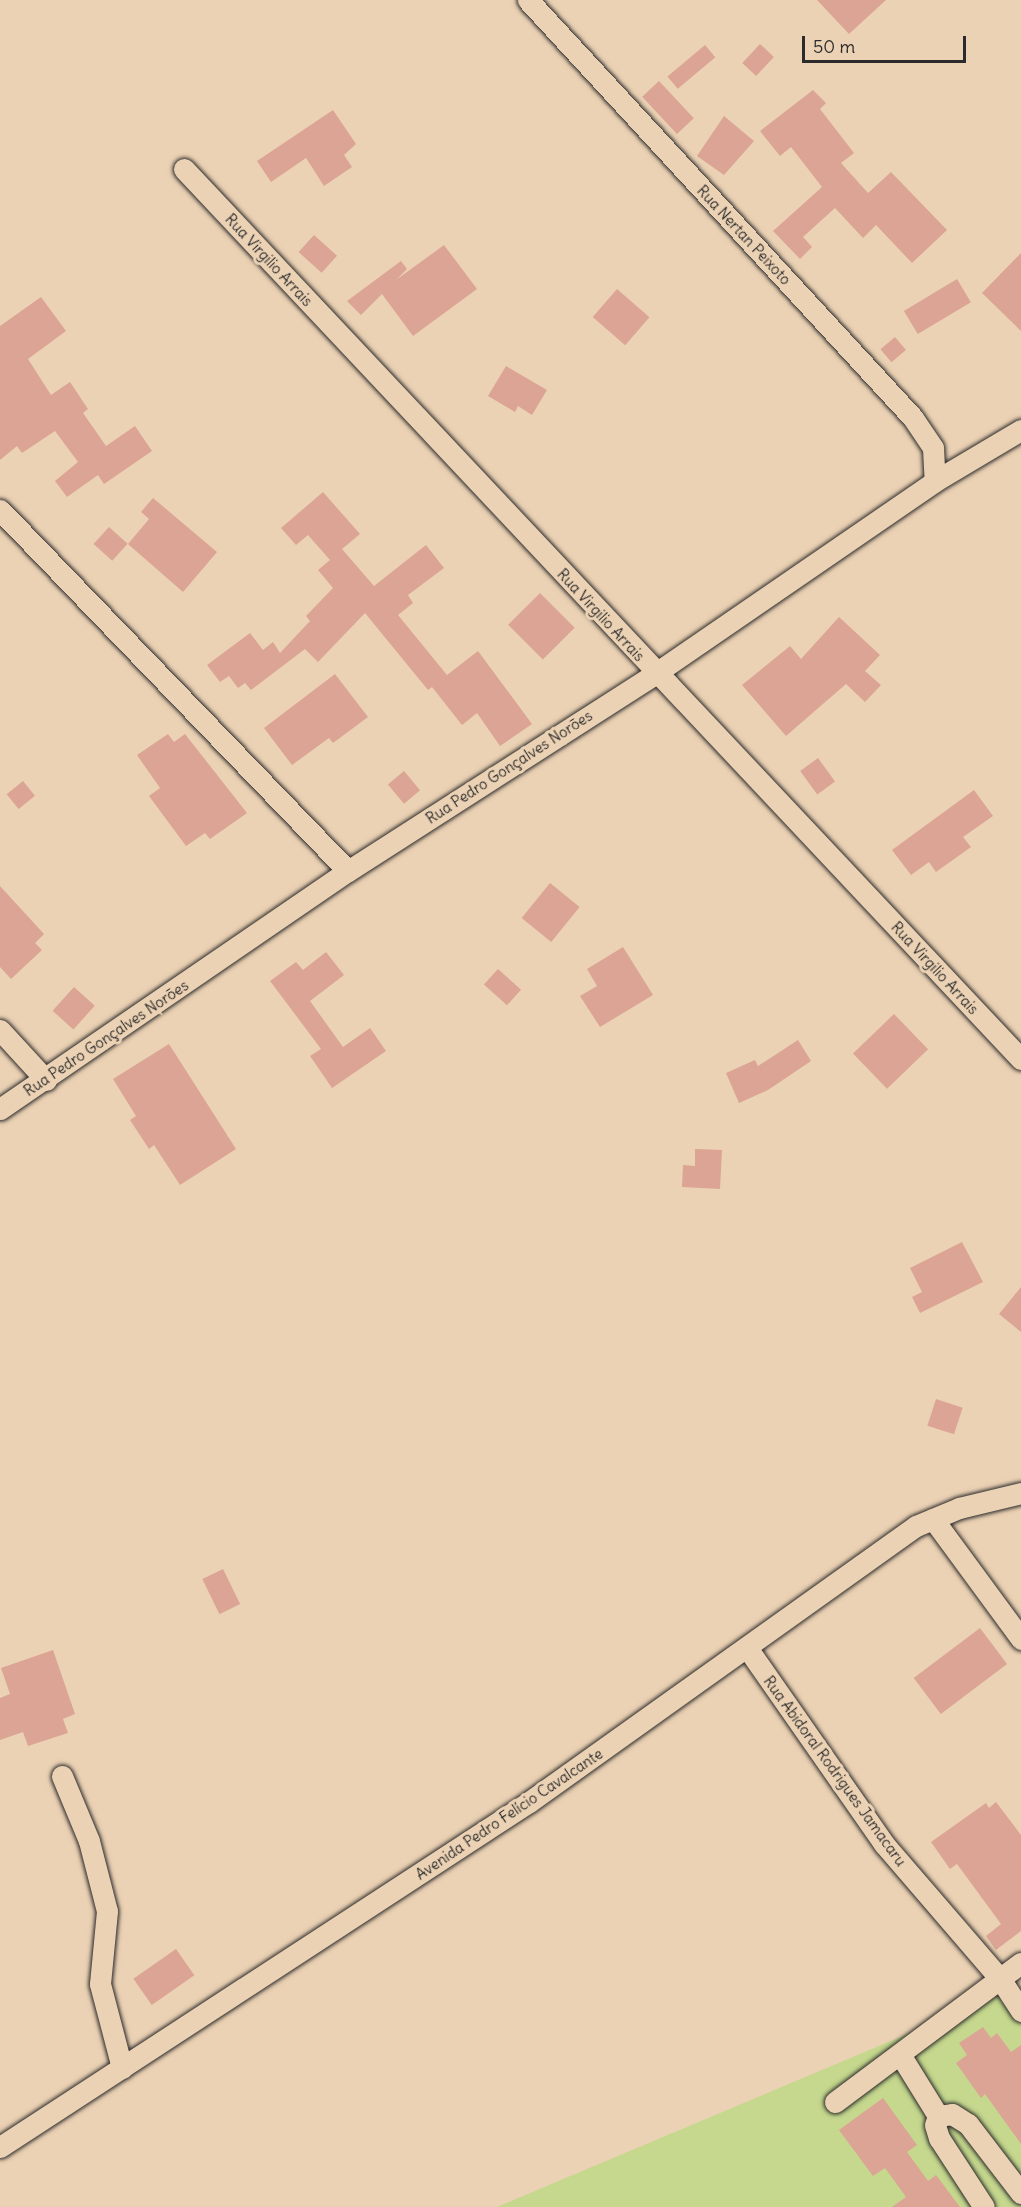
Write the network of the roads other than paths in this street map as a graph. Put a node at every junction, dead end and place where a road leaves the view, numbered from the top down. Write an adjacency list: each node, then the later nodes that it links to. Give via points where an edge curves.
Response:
1 (528, 0): 4 (street, Rua Nertan Peixoto, via 913,418 933,448)
2 (184, 169): 6 (street, Rua Virgilio Arrais)
3 (1021, 430): 4 (street, Rua Pedro Gonçalves Norões)
4 (935, 481): 6 (street, Rua Pedro Gonçalves Norões)
5 (0, 510): 7 (street)
6 (656, 673): 7 (street, Rua Pedro Gonçalves Norões); 9 (street, Rua Virgilio Arrais)
7 (348, 871): 10 (street, Rua Pedro Gonçalves Norões)
8 (0, 1030): 10 (street)
9 (1021, 1059)
10 (46, 1080): 11 (street, Rua Pedro Gonçalves Norões)
11 (0, 1109)
12 (1021, 1493): 13 (street, Avenida Pedro Felício Cavalcante, via 959,1508)
13 (933, 1519): 14 (street); 15 (street, Avenida Pedro Felício Cavalcante, via 916,1526)
14 (1021, 1639)
15 (748, 1649): 18 (street, Rua Abidoral Rodrigues Jamacaru, via 884,1844); 21 (street, Avenida Pedro Felício Cavalcante, via 529,1802)
16 (62, 1776): 21 (street, via 89,1841 107,1911 100,1984)
17 (1021, 1963): 18 (street)
18 (1001, 1980): 19 (street, Rua Abidoral Rodrigues Jamacaru); 20 (street)
19 (1021, 2012)
20 (901, 2056): 22 (street); 23 (street)
21 (122, 2068): 24 (street, Avenida Pedro Felício Cavalcante)
22 (835, 2102)
23 (938, 2116): 25 (street, via 952,2114 968,2124); 26 (street, via 935,2125 939,2138)
24 (0, 2146)
25 (1021, 2193)
26 (984, 2207)

